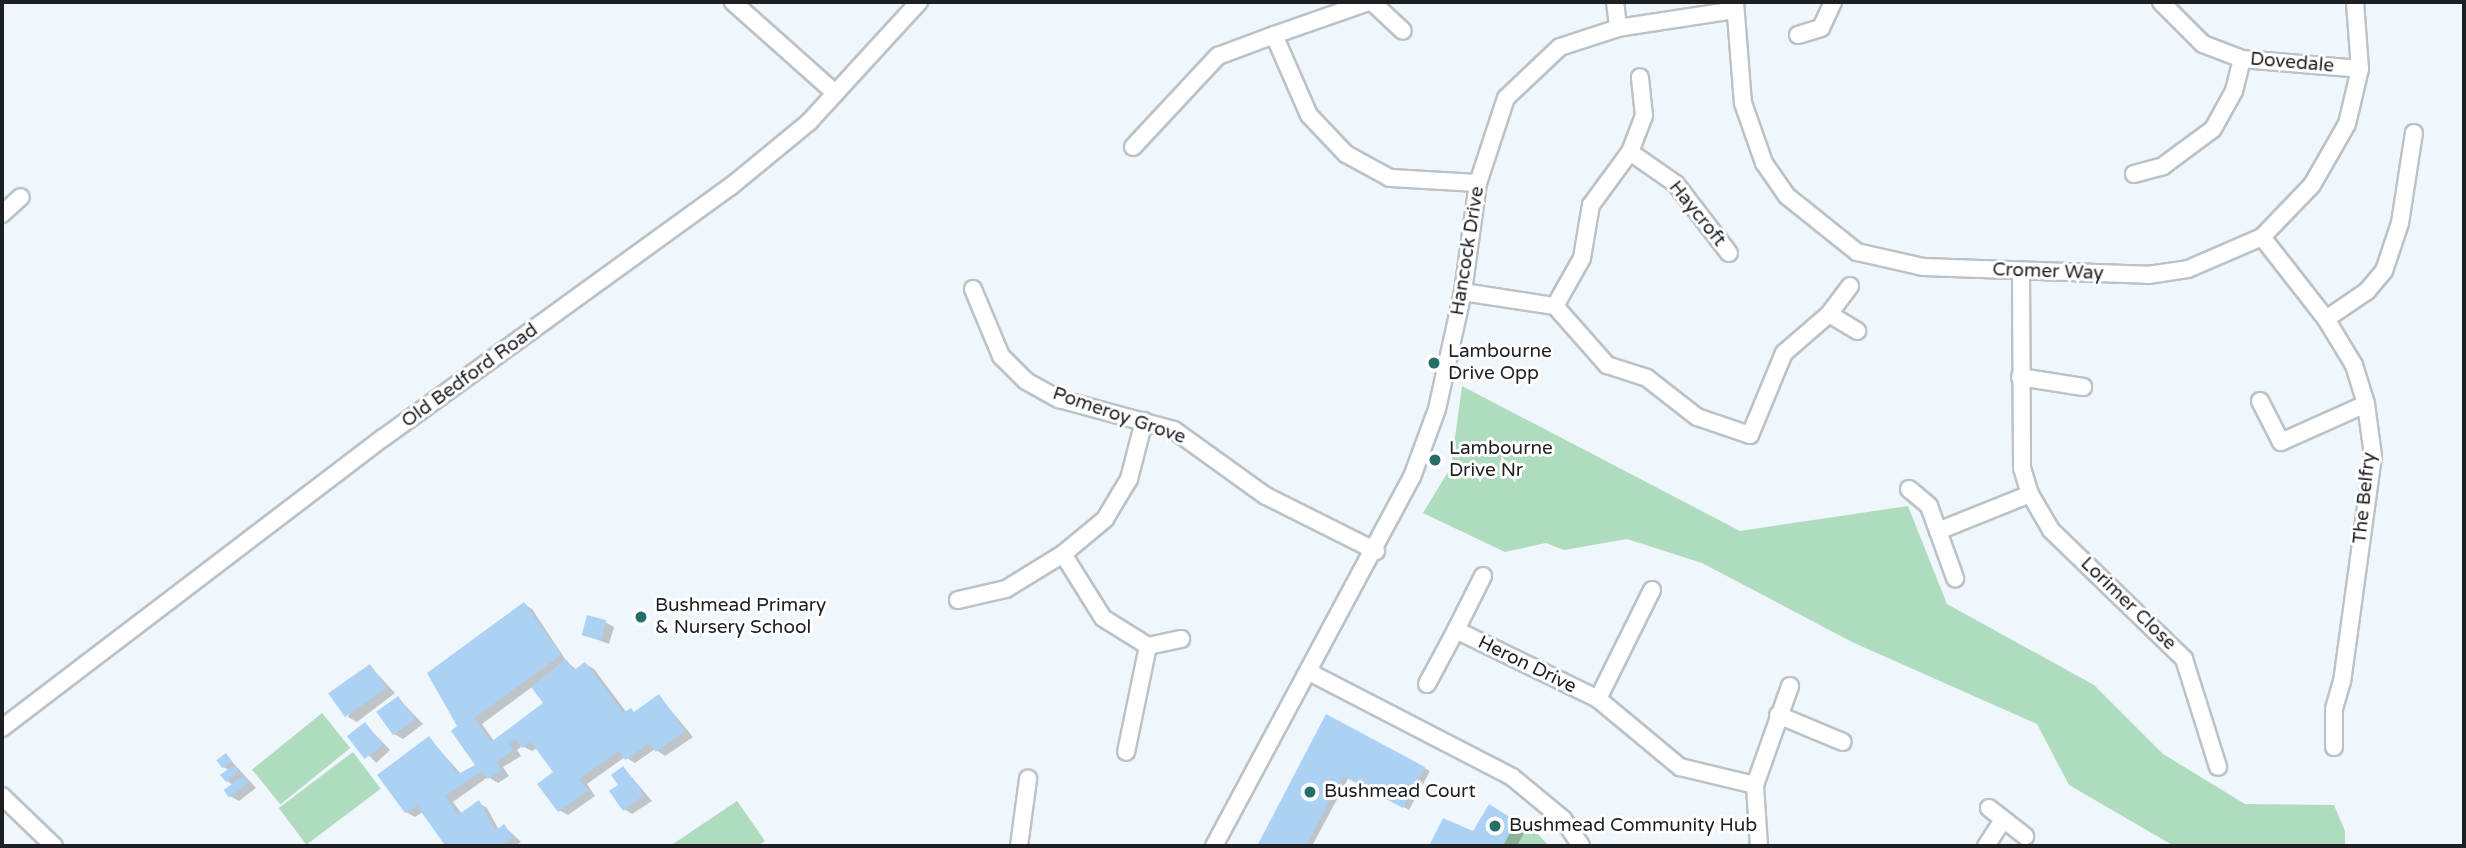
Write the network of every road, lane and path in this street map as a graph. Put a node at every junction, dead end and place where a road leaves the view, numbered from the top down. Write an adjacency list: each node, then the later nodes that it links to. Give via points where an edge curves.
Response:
1 (733, 2): 16 (street)
2 (919, 2): 16 (street, Old Bedford Road)
3 (1371, 2): 10 (street); 11 (street)
4 (1615, 2): 9 (street)
5 (1833, 2): 12 (street, via 1821,28)
6 (2161, 2): 13 (street, Dovedale, via 2203,44)
7 (2355, 2): 14 (street, Cromer Way)
8 (1735, 6): 9 (street, Hancock Drive); 26 (street, Cromer Way, via 1743,103 1764,163 1787,196 1857,252 1923,267)
9 (1618, 27): 21 (street, Hancock Drive, via 1560,47 1506,98)
10 (1403, 31)
11 (1274, 35): 18 (street, via 1218,56); 21 (street, via 1309,115 1346,154 1390,178)
12 (1798, 35)
13 (2242, 59): 14 (street, Dovedale); 20 (street, via 2234,91 2213,129 2163,166)
14 (2360, 69): 24 (street, Cromer Way, via 2347,124 2312,185)
15 (1640, 77): 19 (street, via 1644,116)
16 (835, 93): 56 (street, Old Bedford Road, via 809,122 730,187 383,438)
17 (2414, 133): 32 (street, via 2400,223 2384,271 2367,291)
18 (1133, 147)
19 (1630, 152): 25 (street, Haycroft, via 1676,184); 30 (street, via 1591,205 1582,258)
20 (2134, 174)
21 (1478, 183): 29 (street, Hancock Drive)
22 (21, 197): 23 (street)
23 (2, 214)
24 (2262, 237): 26 (street, Cromer Way, via 2188,269 2161,273); 32 (street, The Belfry)
25 (1729, 253)
26 (2021, 272): 34 (street, Lorimer Close)
27 (1850, 286): 31 (street)
28 (972, 289): 38 (street, Pomeroy Grove, via 1001,356 1026,381 1059,399)
29 (1463, 292): 30 (street); 42 (street, Hancock Drive, via 1437,409 1412,477)
30 (1555, 306): 31 (street, via 1607,365 1647,378 1697,417 1750,435 1784,353)
31 (1829, 314): 33 (street)
32 (2326, 319): 37 (street, The Belfry, via 2354,365)
33 (1857, 331)
34 (2020, 377): 35 (street); 40 (street, Lorimer Close, via 2022,468)
35 (2083, 387)
36 (2260, 401): 37 (street, via 2281,442)
37 (2366, 404): 58 (street, The Belfry, via 2373,456 2342,681 2334,709)
38 (1143, 421): 42 (street, Pomeroy Grove, via 1194,441 1266,496); 43 (street, via 1129,478 1105,519)
39 (1909, 489): 41 (street, via 1929,506)
40 (2030, 494): 41 (street); 60 (street, Lorimer Close, via 2050,530 2185,659)
41 (1938, 531): 45 (street)
42 (1376, 551): 51 (street, Hancock Drive)
43 (1063, 554): 47 (street, via 1006,589); 50 (street, via 1103,618)
44 (1483, 576): 48 (street, Heron Drive)
45 (1955, 578)
46 (1652, 590): 54 (street, Heron Drive)
47 (958, 600)
48 (1456, 630): 52 (street, Heron Drive); 54 (street, Heron Drive)
49 (1181, 639): 50 (street)
50 (1148, 646): 59 (street)
51 (1309, 672): 69 (street, Hancock Drive); 70 (street, via 1512,776 1563,819)
52 (1427, 684)
53 (1790, 687): 55 (street)
54 (1598, 699): 62 (street, Heron Drive, via 1680,767)
55 (1778, 715): 57 (street); 62 (street)
56 (2, 728)
57 (1843, 742)
58 (2334, 747)
59 (1125, 752)
60 (2218, 767)
61 (1028, 779): 68 (street)
62 (1755, 785): 71 (street)
63 (2, 796): 67 (street)
64 (1989, 808): 65 (street)
65 (2003, 820): 66 (street); 72 (street)
66 (2025, 836)
67 (54, 846)
68 (1019, 846)
69 (1214, 846)
70 (1581, 846)
71 (1759, 846)
72 (1986, 846)

